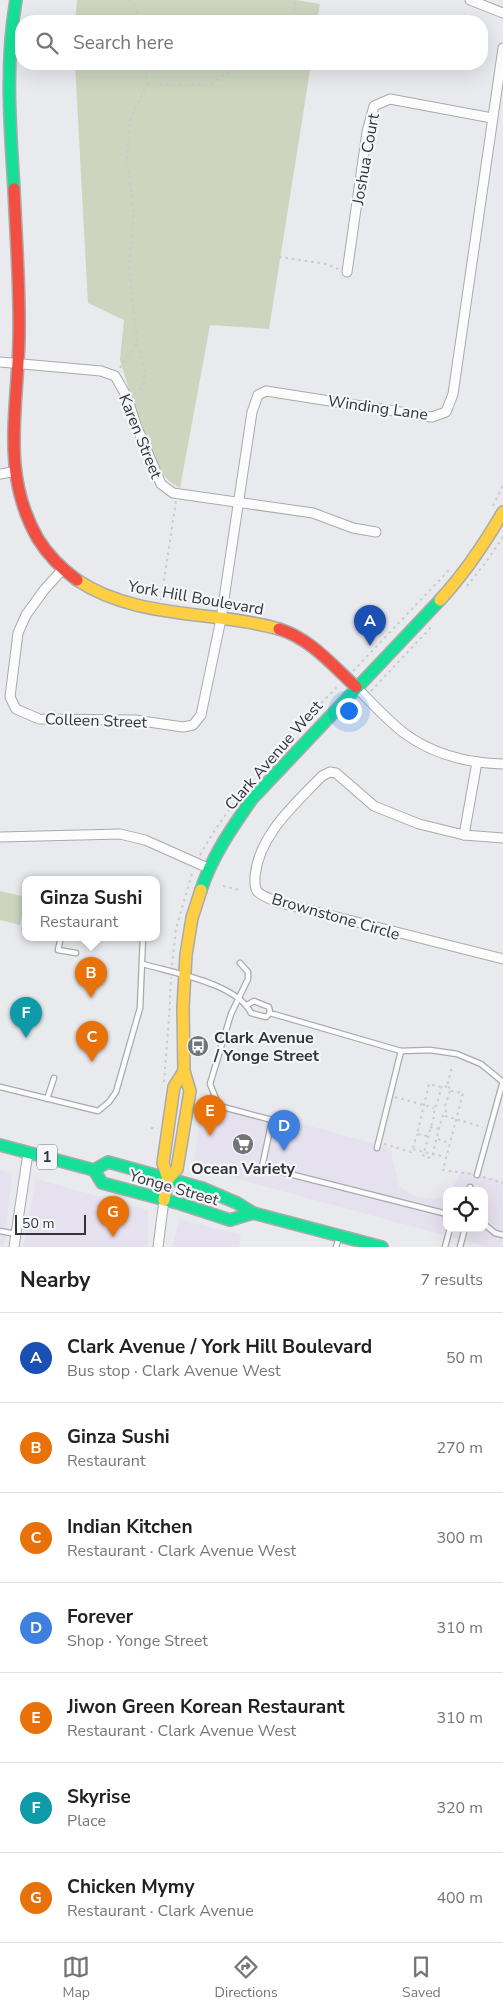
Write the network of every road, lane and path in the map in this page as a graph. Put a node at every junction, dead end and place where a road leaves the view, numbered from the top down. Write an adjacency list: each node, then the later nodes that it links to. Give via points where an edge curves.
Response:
1 (16, 0): 17 (street, York Hill Boulevard, via 10,34 10,82)
2 (129, 0): 6 (path)
3 (296, 0): 7 (path)
4 (470, 0): 5 (street)
5 (503, 13)
6 (139, 15)
7 (293, 15)
8 (503, 48): 12 (street, Winding Lane)
9 (146, 70): 11 (path)
10 (231, 70): 11 (path, via 210,85)
11 (147, 84): 15 (path, via 130,120 127,158 134,214 129,267)
12 (492, 118): 14 (street, Joshua Court, via 390,99 374,106 366,132); 23 (street, Winding Lane, via 453,394 446,412 432,417 266,391 258,396 252,412)
13 (279, 257): 14 (path, via 326,264)
14 (347, 272)
15 (137, 342): 18 (path); 19 (path, via 145,371 143,387)
16 (0, 362): 17 (street, Karen Street)
17 (18, 364): 18 (street, Karen Street, via 101,371); 20 (street, York Hill Boulevard)
18 (115, 376): 19 (street, Karen Street)
19 (127, 397): 22 (street, Karen Street, via 161,484)
20 (6, 473): 27 (street, York Hill Boulevard, via 34,533)
21 (503, 485): 24 (path)
22 (177, 494): 23 (street, Karen Street); 28 (path)
23 (238, 503): 25 (street, Karen Street, via 313,514 352,528); 29 (street, Winding Lane)
24 (497, 510): 31 (street, Clark Avenue West, via 486,541 451,588)
25 (376, 532)
26 (452, 567): 30 (path)
27 (63, 569): 28 (street, York Hill Boulevard, via 85,585 109,596); 29 (street, Colleen Street, via 26,615 18,633 10,697 16,709 26,715 39,719 135,720 183,727 193,725 201,715)
28 (160, 610): 29 (street, York Hill Boulevard)
29 (221, 619): 31 (street, York Hill Boulevard, via 268,627 298,637 310,644)
30 (358, 666)
31 (356, 687): 34 (street, via 404,733 443,754); 39 (street, Clark Avenue West, via 252,799)
32 (354, 708): 33 (path, Clark Avenue West)
33 (342, 721)
34 (477, 762): 35 (street); 36 (street)
35 (503, 764)
36 (464, 835): 38 (street, Brownstone Circle); 47 (street, Brownstone Circle, via 419,824 374,806 336,773 330,772 322,776 272,831 261,852 254,886 258,893 277,902)
37 (0, 837): 39 (street, via 134,836)
38 (503, 838)
39 (208, 868): 50 (street, Clark Avenue West, via 192,918)
40 (193, 869): 46 (path, via 178,920)
41 (223, 886): 42 (path)
42 (240, 890)
43 (60, 941): 45 (lane, via 58,950)
44 (143, 941): 49 (lane)
45 (76, 953)
46 (172, 959)
47 (503, 959)
48 (240, 963): 52 (lane, via 248,972 248,979)
49 (143, 964): 50 (lane); 66 (lane, via 140,1008 116,1092 109,1102 98,1111)
50 (184, 976): 52 (lane, via 230,992); 57 (street, Clark Avenue West)
51 (170, 979): 60 (path)
52 (238, 998): 53 (lane); 95 (lane, via 210,1084 219,1106 272,1120 262,1167)
53 (247, 1005): 54 (lane, via 251,1013 266,1017); 54 (lane, via 254,1001 269,1007)
54 (270, 1013): 55 (lane)
55 (401, 1051): 59 (lane, via 430,1050 457,1054 482,1064); 65 (lane)
56 (452, 1066): 62 (path)
57 (184, 1071): 93 (street, Clark Avenue West, via 174,1087 163,1164); 93 (street, Clark Avenue West, via 190,1091 177,1169)
58 (54, 1078): 66 (lane)
59 (503, 1082): 78 (lane)
60 (164, 1085)
61 (0, 1087): 66 (lane)
62 (447, 1087): 63 (path, via 442,1085); 64 (path)
63 (441, 1088): 67 (path, via 429,1084); 68 (path)
64 (451, 1090): 69 (path); 73 (path, via 463,1093)
65 (390, 1096): 67 (path); 84 (lane)
66 (48, 1099)
67 (424, 1104): 70 (path); 79 (path)
68 (437, 1104): 69 (path); 70 (path)
69 (445, 1106): 72 (path)
70 (434, 1108): 71 (path)
71 (434, 1116): 72 (path); 74 (path)
72 (444, 1117): 73 (path); 77 (path)
73 (456, 1119): 78 (path); 82 (path)
74 (430, 1126): 77 (path); 80 (path)
75 (150, 1128): 76 (path)
76 (159, 1129)
77 (440, 1129): 81 (path)
78 (490, 1129): 92 (lane)
79 (417, 1134): 80 (path); 85 (path)
80 (427, 1136): 87 (path)
81 (438, 1139): 82 (path); 88 (path)
82 (450, 1142): 89 (path)
83 (0, 1145): 86 (street, Yonge Street / 1)
84 (377, 1146): 85 (path, via 411,1152)
85 (412, 1149): 87 (path)
86 (28, 1152): 90 (street, Yonge Street / 1); 101 (street)
87 (424, 1152): 88 (path); 88 (path, via 426,1158)
88 (434, 1154): 89 (path)
89 (445, 1158): 91 (path)
90 (94, 1170): 93 (street, Yonge Street / 1, via 108,1162); 94 (street, Yonge Street / 1, via 102,1183)
91 (443, 1170)
92 (477, 1175)
93 (168, 1179): 94 (street); 96 (street, Yonge Street / 1, via 236,1201)
94 (164, 1200): 96 (street, Yonge Street / 1, via 230,1220); 105 (street)
95 (443, 1213)
96 (252, 1214): 103 (street, Yonge Street / 1)
97 (488, 1227): 102 (lane)
98 (0, 1231): 101 (lane)
99 (449, 1232): 108 (lane)
100 (463, 1232): 109 (lane)
101 (16, 1234): 104 (street)
102 (503, 1235)
103 (340, 1236): 106 (lane); 107 (street, Yonge Street / 1)
104 (14, 1247)
105 (158, 1247)
106 (336, 1247)
107 (382, 1247)
108 (445, 1247)
109 (460, 1247)

